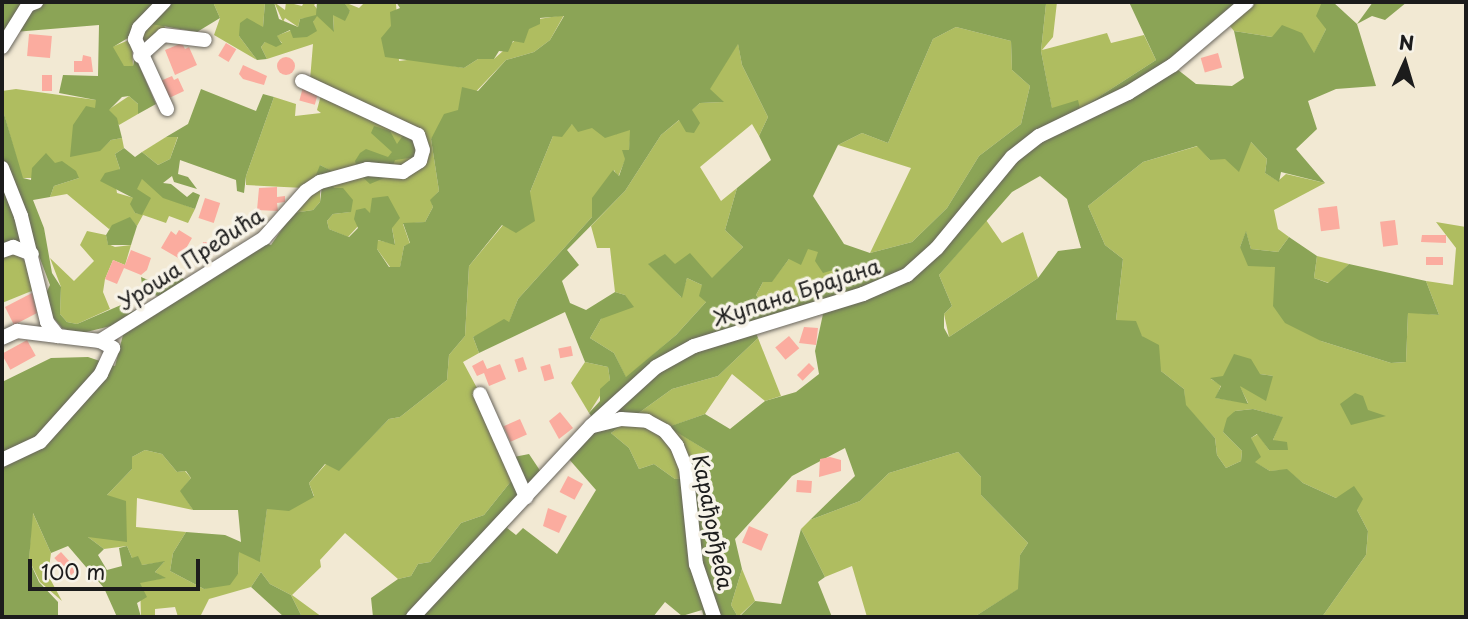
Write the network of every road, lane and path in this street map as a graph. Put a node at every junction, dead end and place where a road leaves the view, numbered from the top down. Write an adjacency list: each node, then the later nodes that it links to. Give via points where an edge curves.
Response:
1 (36, 2): 5 (street, via 28,5)
2 (164, 2): 6 (street, via 139,28 135,39)
3 (1247, 2): 16 (street, Жупана Брајана, via 1173,65 1128,93 1040,136 1012,157 937,248 907,275 863,294 694,346 656,367)
4 (205, 40): 6 (street, via 163,35)
5 (2, 47)
6 (140, 56): 8 (street)
7 (302, 82): 14 (street, Уроша Предића, via 418,135 423,150 420,161 402,172 367,169 320,182 306,191 264,238)
8 (167, 109)
9 (2, 168): 11 (street)
10 (2, 251): 11 (street, via 13,247)
11 (32, 254): 12 (street, via 47,322)
12 (58, 336): 13 (street, via 17,331); 14 (street)
13 (2, 338)
14 (100, 341): 17 (street, via 113,348 101,374 40,442)
15 (480, 394): 18 (street)
16 (591, 426): 18 (street, Жупана Брајана); 20 (street, Карађорђева, via 621,419 647,421 665,431 677,446 686,468 696,564)
17 (2, 460)
18 (526, 497): 19 (street, Жупана Брајана)
19 (413, 617)
20 (714, 617)

